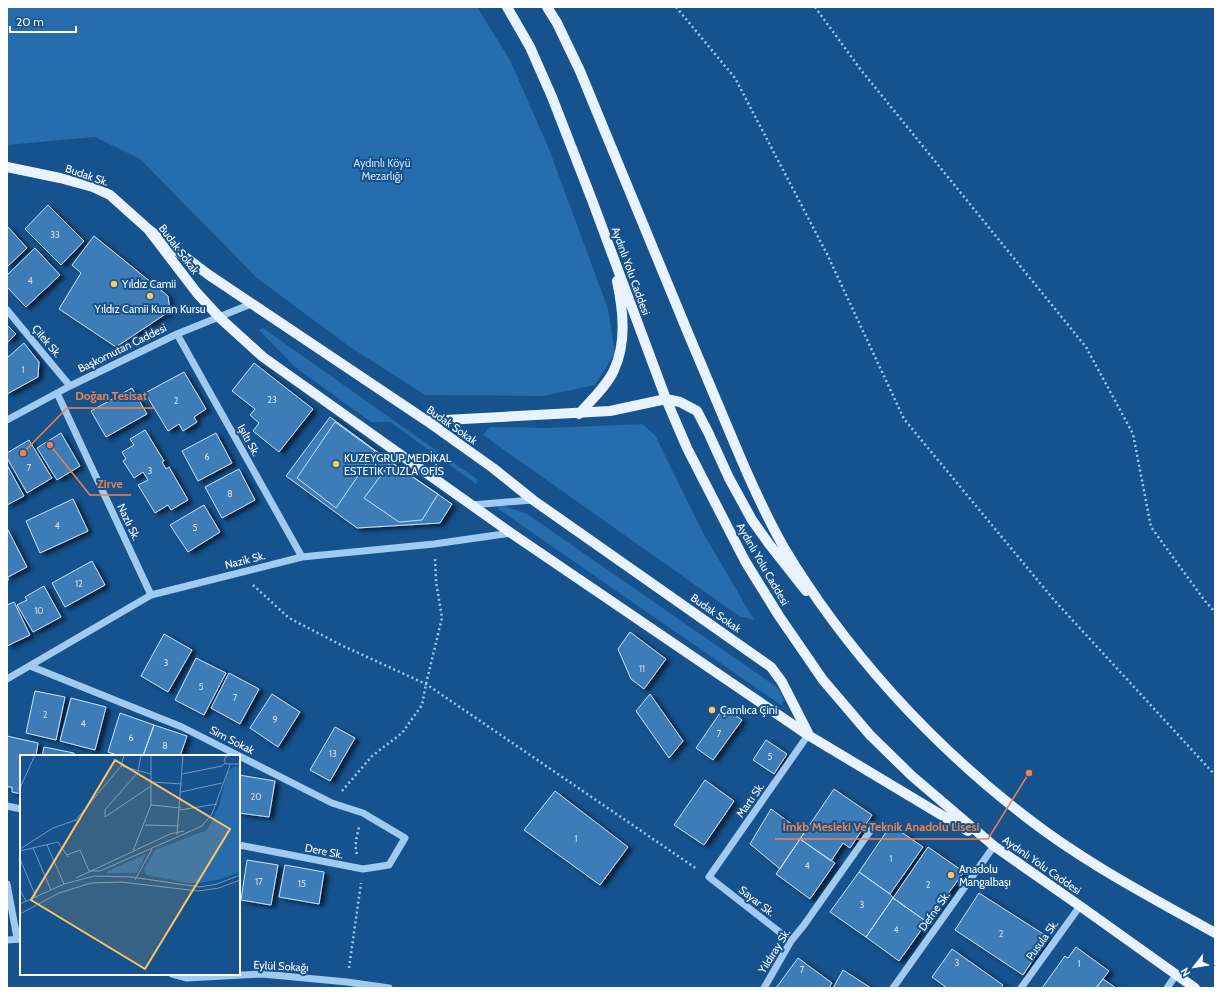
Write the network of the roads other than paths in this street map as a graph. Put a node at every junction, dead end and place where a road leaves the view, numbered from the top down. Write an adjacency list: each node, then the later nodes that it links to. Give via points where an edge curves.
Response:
1 (507, 7): 5 (main road, Aydınlı Yolu Caddesi, via 530,48 552,97)
2 (547, 7): 21 (main road, via 580,72 754,490 783,546)
3 (7, 167): 4 (main road, Budak Sk., via 93,187 110,195)
4 (148, 229): 6 (main road, Budak Sokak); 8 (main road, Budak Sokak, via 197,293)
5 (611, 251): 12 (main road, Aydınlı Yolu Caddesi); 13 (main road, via 622,313 622,347 614,370 601,390)
6 (251, 304): 8 (street, Başkomutan Caddesi); 15 (main road, Budak Sokak)
7 (7, 310): 10 (street, Çilek Sk.)
8 (220, 318): 9 (street, Başkomutan Caddesi); 17 (main road, Budak Sokak, via 263,357)
9 (177, 334): 10 (street, Başkomutan Caddesi); 19 (street, Işıltı Sk.)
10 (70, 386): 11 (street, Başkomutan Caddesi)
11 (57, 393): 14 (street, Başkomutan Caddesi); 20 (street, Nazlı Sk.)
12 (666, 399): 13 (main road, via 610,411); 21 (main road, via 680,402 697,412 752,520 794,577); 31 (main road, Aydınlı Yolu Caddesi, via 697,469 745,561 779,616 824,680 870,735 912,776)
13 (579, 414): 15 (main road)
14 (7, 420)
15 (427, 421): 16 (main road, Budak Sokak)
16 (534, 500): 17 (street); 24 (main road, Budak Sokak, via 771,667 782,682)
17 (471, 505): 18 (main road, Budak Sokak)
18 (511, 533): 19 (street, Nazik Sk., via 434,544); 24 (main road, Budak Sokak)
19 (302, 557): 20 (street, Nazik Sk.)
20 (151, 595): 22 (street, Nazik Sk.)
21 (831, 619): 36 (main road, via 879,678 923,726 996,794 1090,862)
22 (30, 666): 23 (street, Nazik Sk.); 25 (street, Sim Sokak, via 182,727)
23 (7, 679)
24 (808, 735): 31 (main road, Budak Sokak); 33 (street, Martı Sk.)
25 (237, 755)
26 (240, 756): 32 (street, Sim Sokak, via 332,803 363,813 406,838)
27 (7, 806): 28 (street)
28 (20, 809)
29 (872, 827): 39 (street, Yıldıray Sk.)
30 (240, 845): 32 (street, Dere Sk., via 363,869 389,865)
31 (994, 846): 35 (main road, Aydınlı Yolu Caddesi); 44 (street, Defne Sk.)
32 (397, 850)
33 (709, 877): 39 (street, Sayar Sk.)
34 (7, 884): 37 (street)
35 (1080, 906): 41 (main road, Aydınlı Yolu Caddesi); 45 (street, Pusula Sk.)
36 (1215, 933)
37 (19, 939): 38 (street)
38 (7, 940)
39 (791, 941): 43 (street, Yıldıray Sk.)
40 (176, 975): 42 (street, Eylül Sokağı, via 187,978 262,974)
41 (1176, 975): 46 (street); 47 (main road, Aydınlı Yolu Caddesi)
42 (389, 988)
43 (764, 988)
44 (893, 988)
45 (1021, 988)
46 (1167, 988)
47 (1195, 988)

